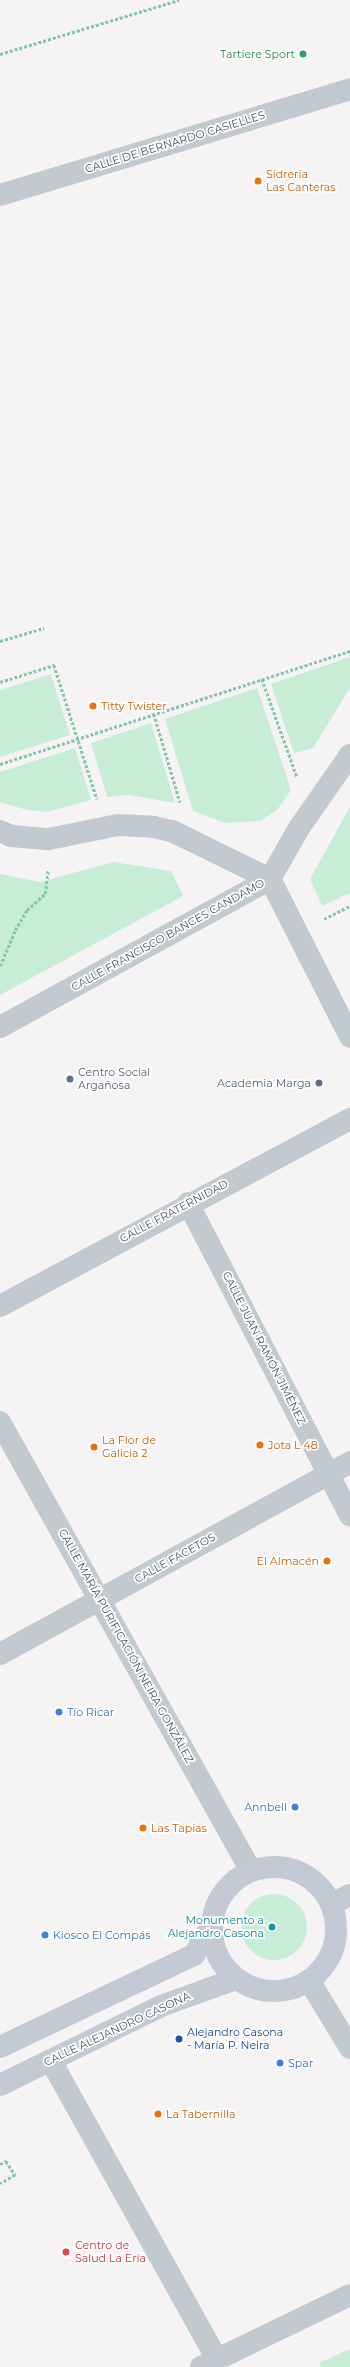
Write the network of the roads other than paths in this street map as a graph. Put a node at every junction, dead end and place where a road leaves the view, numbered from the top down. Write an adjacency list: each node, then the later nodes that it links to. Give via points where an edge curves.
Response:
1 (350, 89): 2 (street, CALLE DE BERNARDO CASIELLES)
2 (0, 195)
3 (350, 755): 5 (street, CALLE FRANCISCO BANCES CANDAMO, via 309,813)
4 (0, 831): 5 (street, via 12,836 49,839 105,827 153,827 172,831)
5 (270, 880): 6 (street, CALLE FRANCISCO BANCES CANDAMO); 7 (street)
6 (0, 1027)
7 (350, 1037)
8 (350, 1119): 9 (street, CALLE FRATERNIDAD)
9 (188, 1203): 10 (street, CALLE FRATERNIDAD); 13 (street, CALLE JUAN RAMÓN JIMÉNEZ)
10 (0, 1306)
11 (0, 1422): 15 (street, CALLE MARÍA PURIFICACIÓN NEIRA GONZÁLEZ)
12 (350, 1462): 13 (street, CALLE FACETOS)
13 (329, 1473): 14 (street, CALLE JUAN RAMÓN JIMÉNEZ); 15 (street, CALLE FACETOS)
14 (350, 1516)
15 (100, 1600): 16 (street, CALLE FACETOS); 17 (street, CALLE MARÍA PURIFICACIÓN NEIRA GONZÁLEZ)
16 (0, 1654)
17 (251, 1871): 18 (main road, via 282,1867 313,1880); 19 (main road, via 229,1886 216,1905)
18 (341, 1900): 21 (main road, via 330,1958)
19 (211, 1926): 20 (main road, via 218,1957); 22 (main road, via 194,1955)
20 (236, 1979): 21 (main road, via 255,1989 280,1992); 24 (main road, CALLE ALEJANDRO CASONA, via 161,2006)
21 (310, 1982): 23 (street)
22 (0, 2048)
23 (350, 2048)
24 (51, 2060): 25 (main road, CALLE ALEJANDRO CASONA); 27 (street)
25 (0, 2085)
26 (350, 2295): 27 (street)
27 (209, 2363)

